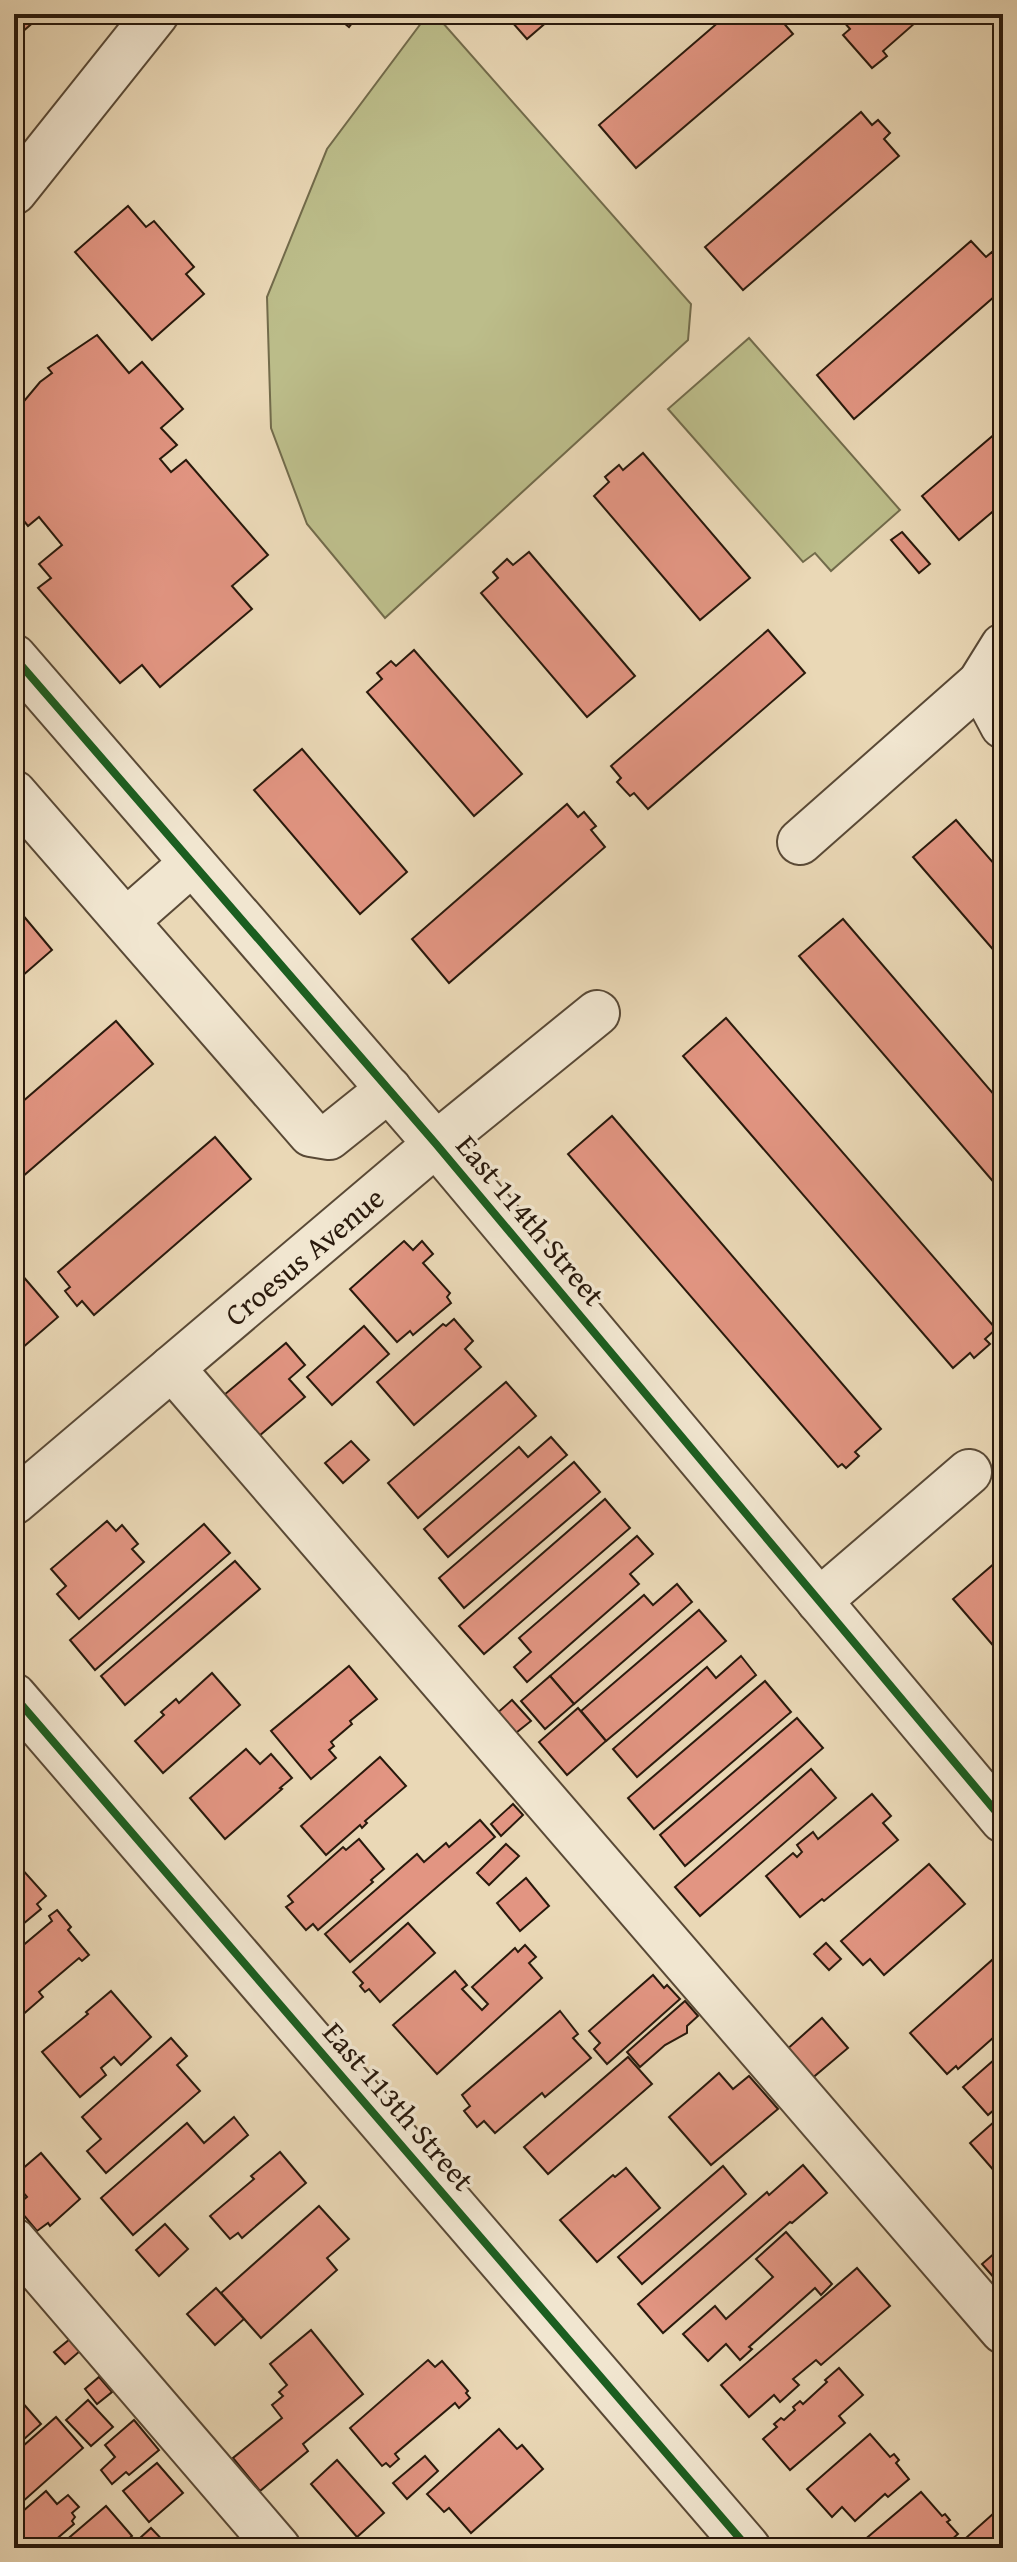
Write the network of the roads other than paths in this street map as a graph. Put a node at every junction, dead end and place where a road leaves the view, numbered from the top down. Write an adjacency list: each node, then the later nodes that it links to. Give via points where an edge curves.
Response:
1 (156, 14): 2 (street)
2 (14, 192)
3 (1003, 646): 5 (street)
4 (14, 657): 9 (street, East 114th Street)
5 (980, 683): 6 (street); 8 (street)
6 (1003, 726)
7 (14, 793): 10 (street)
8 (800, 842)
9 (192, 863): 10 (street); 12 (street, East 114th Street)
10 (126, 921): 12 (street, via 311,1134 329,1137)
11 (597, 1013): 13 (street, Croesus Avenue)
12 (389, 1089): 13 (street, East 114th Street)
13 (436, 1144): 14 (street, Croesus Avenue); 17 (street, East 114th Street)
14 (172, 1368): 16 (street, Croesus Avenue); 21 (street)
15 (969, 1472): 17 (street)
16 (14, 1502)
17 (819, 1601): 19 (street, East 114th Street)
18 (14, 1696): 23 (street, East 113th Street)
19 (1003, 1820)
20 (14, 2241): 22 (street)
21 (1003, 2331)
22 (278, 2548)
23 (748, 2548)

